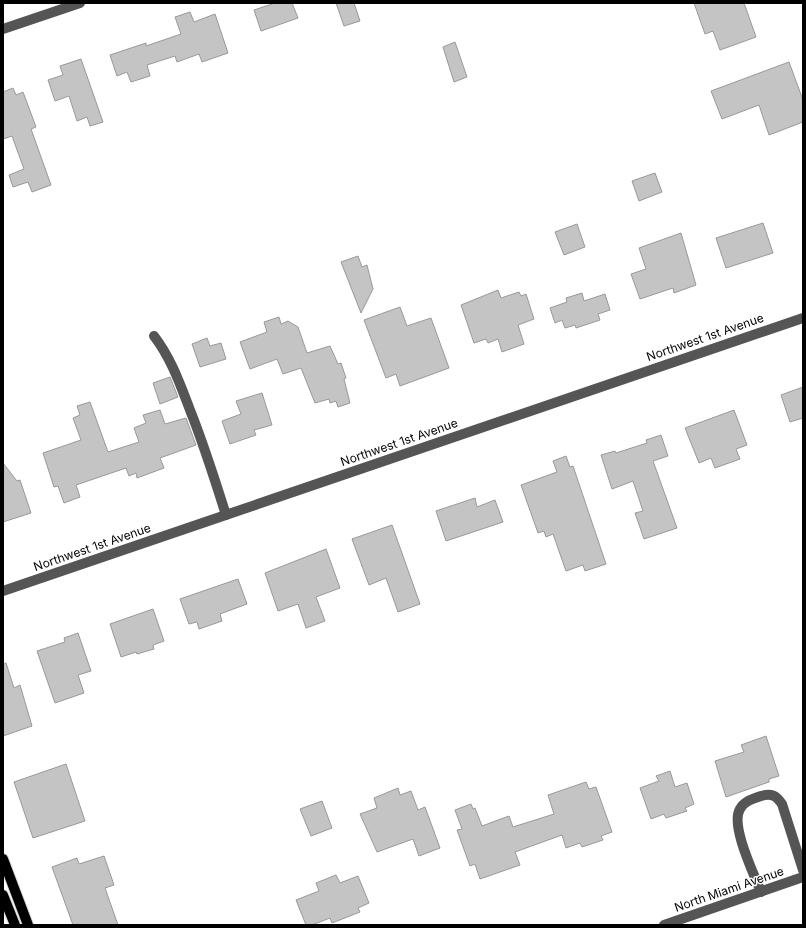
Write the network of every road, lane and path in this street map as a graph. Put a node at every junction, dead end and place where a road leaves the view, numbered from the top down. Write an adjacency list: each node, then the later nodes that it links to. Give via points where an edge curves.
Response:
1 (80, 3): 2 (street)
2 (3, 29)
3 (803, 318): 5 (street, Northwest 1st Avenue)
4 (154, 336): 5 (street, via 165,350 182,388)
5 (226, 515): 6 (street, Northwest 1st Avenue)
6 (3, 591)
7 (3, 859): 13 (main road)
8 (803, 870): 10 (street, via 782,804 777,797 764,795 752,799 740,807 736,821)
9 (803, 877): 10 (street, North Miami Avenue)
10 (761, 892): 14 (street, North Miami Avenue)
11 (3, 895): 12 (main road)
12 (15, 925)
13 (28, 925)
14 (664, 925)

